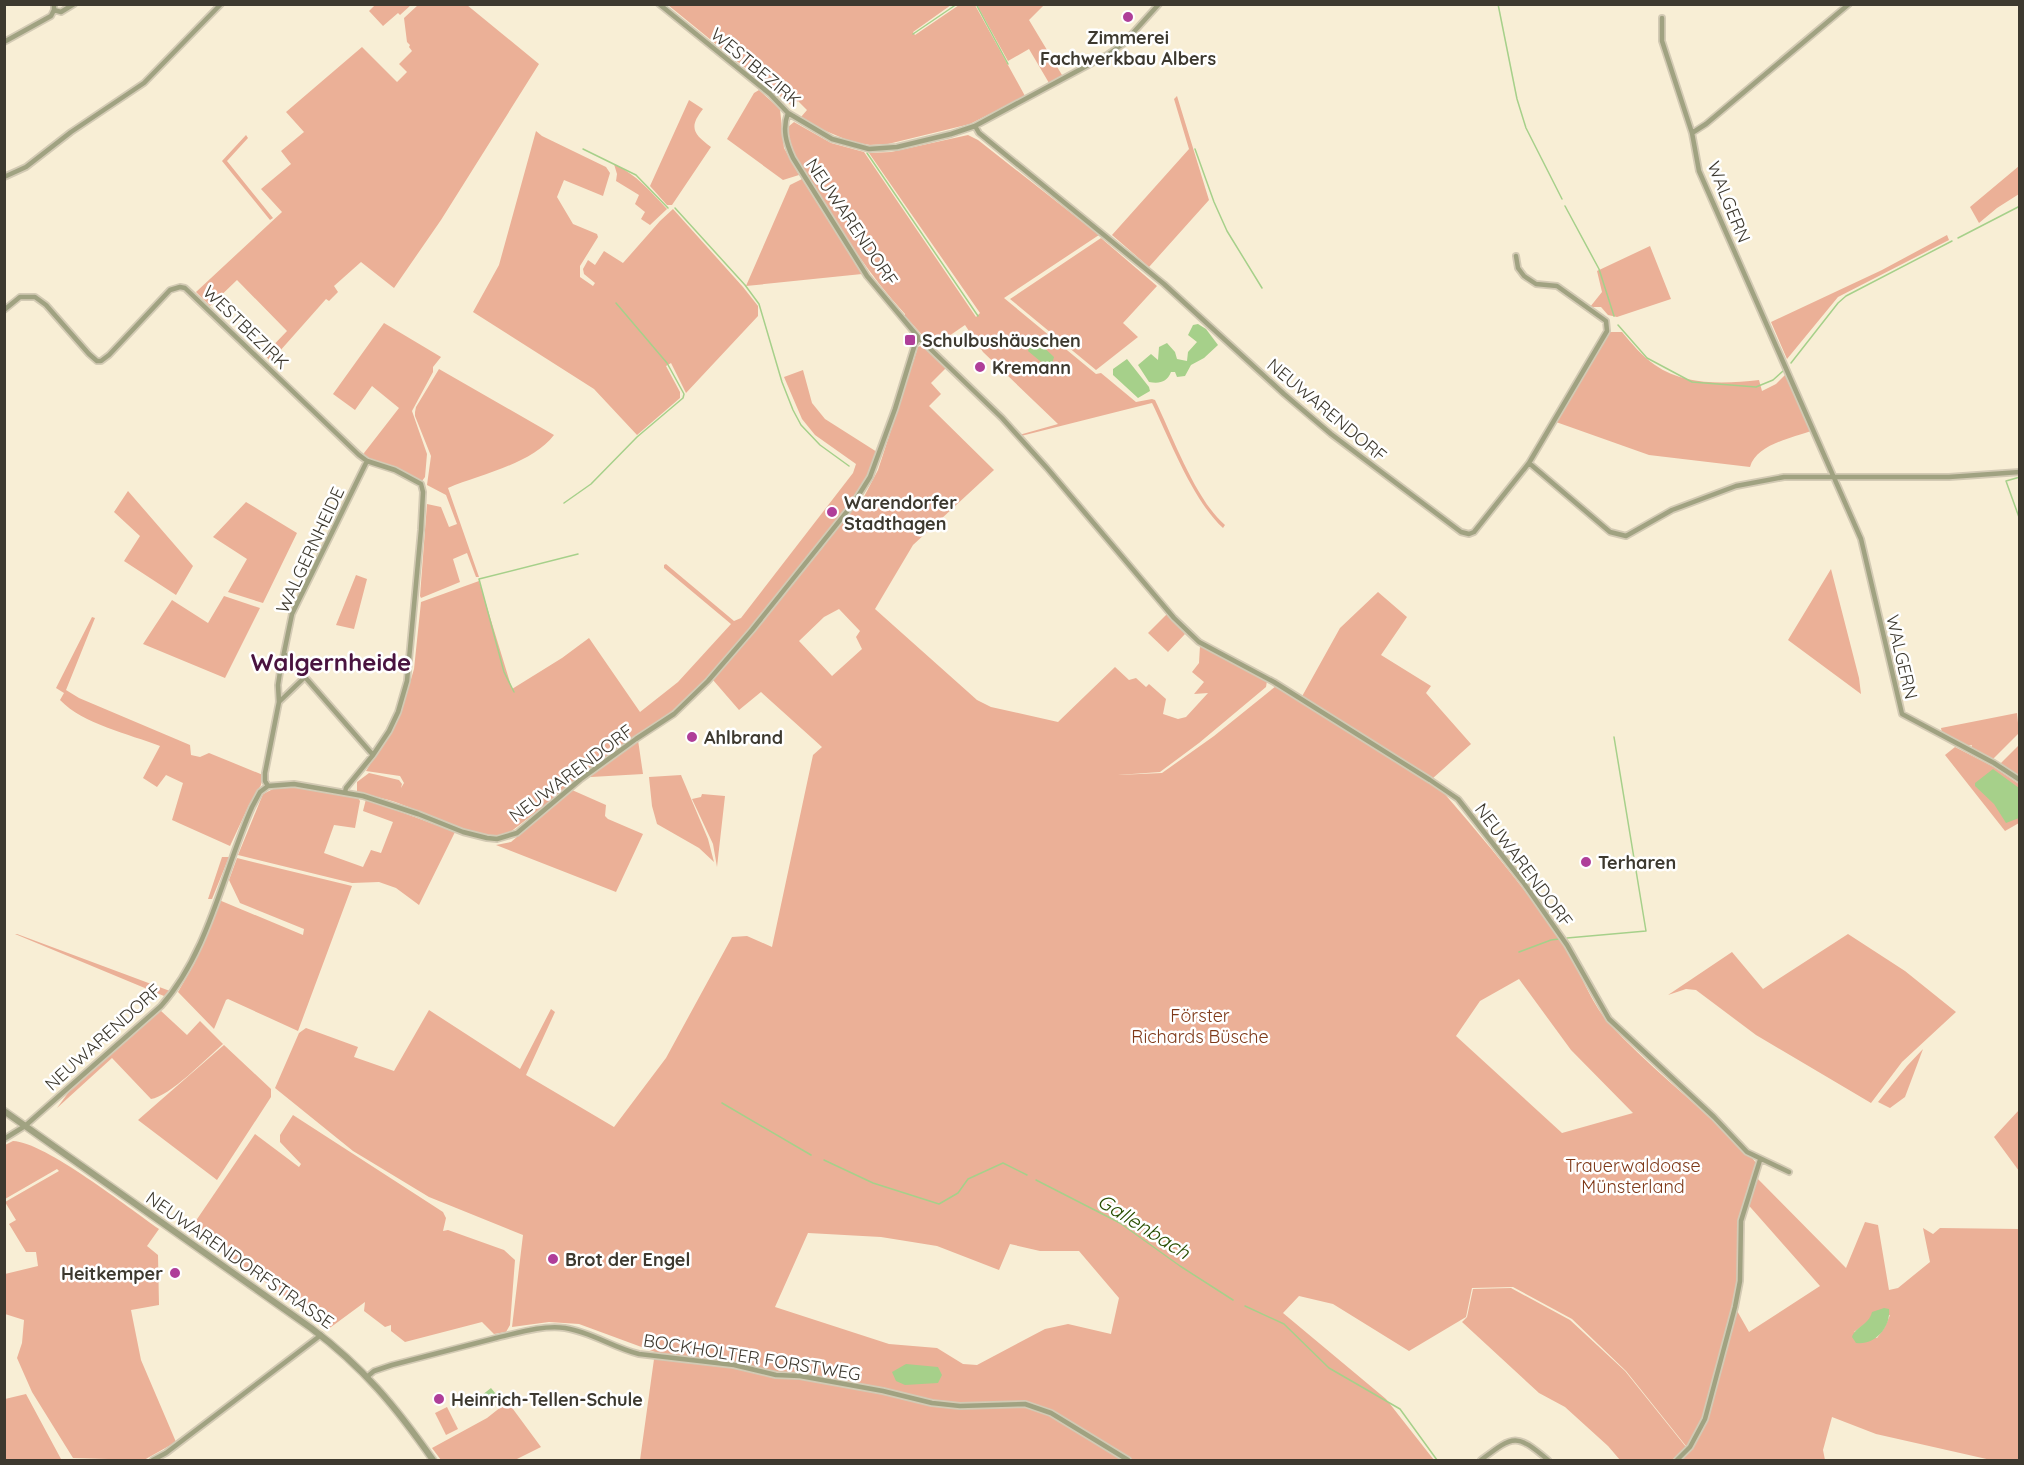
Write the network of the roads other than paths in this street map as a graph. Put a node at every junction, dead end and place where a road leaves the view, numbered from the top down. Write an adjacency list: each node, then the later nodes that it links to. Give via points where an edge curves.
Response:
1 (74, 4): 6 (street, via 62,12)
2 (221, 4): 13 (street, via 144,83 26,167)
3 (659, 4): 9 (street, WESTBEZIRK)
4 (1159, 4): 10 (street, via 1107,56)
5 (1849, 4): 12 (street)
6 (54, 7): 8 (street, via 51,16)
7 (1662, 18): 12 (street, WALGERN, via 1662,41)
8 (4, 42)
9 (788, 113): 11 (street, WESTBEZIRK); 16 (street, NEUWARENDORF, via 785,135 793,158 867,276)
10 (975, 126): 11 (street, NEUWARENDORF, via 883,149 846,144); 18 (street, NEUWARENDORF, via 1164,284 1331,434 1461,532 1474,532)
11 (808, 127)
12 (1692, 133): 20 (street, WALGERN, via 1703,181)
13 (4, 177)
14 (1516, 256): 18 (street, via 1524,276 1536,284 1557,286 1608,324)
15 (4, 310): 17 (street, WESTBEZIRK, via 20,297 35,297 89,354 101,361 170,290 185,288)
16 (919, 338): 27 (street, NEUWARENDORF, via 870,477 853,504 752,630 675,714 581,779 517,833 507,836 487,838 463,832); 31 (street, NEUWARENDORF, via 1002,418 1199,642 1274,682 1458,799 1567,945 1609,1019 1740,1146)
17 (367, 461): 21 (street, WALGERNHEIDE, via 292,614); 24 (street, via 422,484 423,492 408,681 398,712)
18 (1529, 463): 20 (street, via 1610,532 1626,536 1672,510 1736,486 1784,477)
19 (2019, 472): 20 (street, via 1949,477)
20 (1835, 477): 25 (street, WALGERN, via 1861,539 1902,714)
21 (284, 653): 22 (street); 23 (street, WALGERNHEIDE)
22 (305, 677): 23 (street); 24 (street)
23 (279, 702): 26 (street, WALGERNHEIDE, via 266,773)
24 (373, 755): 27 (street)
25 (2019, 780)
26 (268, 786): 27 (street, NEUWARENDORF, via 294,783); 29 (street, NEUWARENDORF, via 252,807 197,950 179,984 160,1006)
27 (345, 792)
28 (4, 1112): 29 (street, NEUWARENDORFSTRASSE)
29 (25, 1126): 30 (street, NEUWARENDORF); 33 (street, NEUWARENDORFSTRASSE)
30 (4, 1139)
31 (1760, 1160): 32 (street, NEUWARENDORF); 40 (street, via 1741,1221 1740,1281 1735,1307 1705,1419 1690,1447)
32 (1789, 1172)
33 (321, 1335): 34 (street, NEUWARENDORFSTRASSE); 35 (street)
34 (368, 1376): 36 (street, NEUWARENDORFSTRASSE); 37 (street, BOCKHOLTER FORSTWEG, via 392,1365 510,1334 564,1328 628,1352 800,1376 932,1403 1025,1404 1051,1413)
35 (153, 1461)
36 (432, 1461)
37 (1128, 1461)
38 (1481, 1461): 39 (street, via 1504,1444 1517,1440)
39 (1548, 1461)
40 (1677, 1461)

